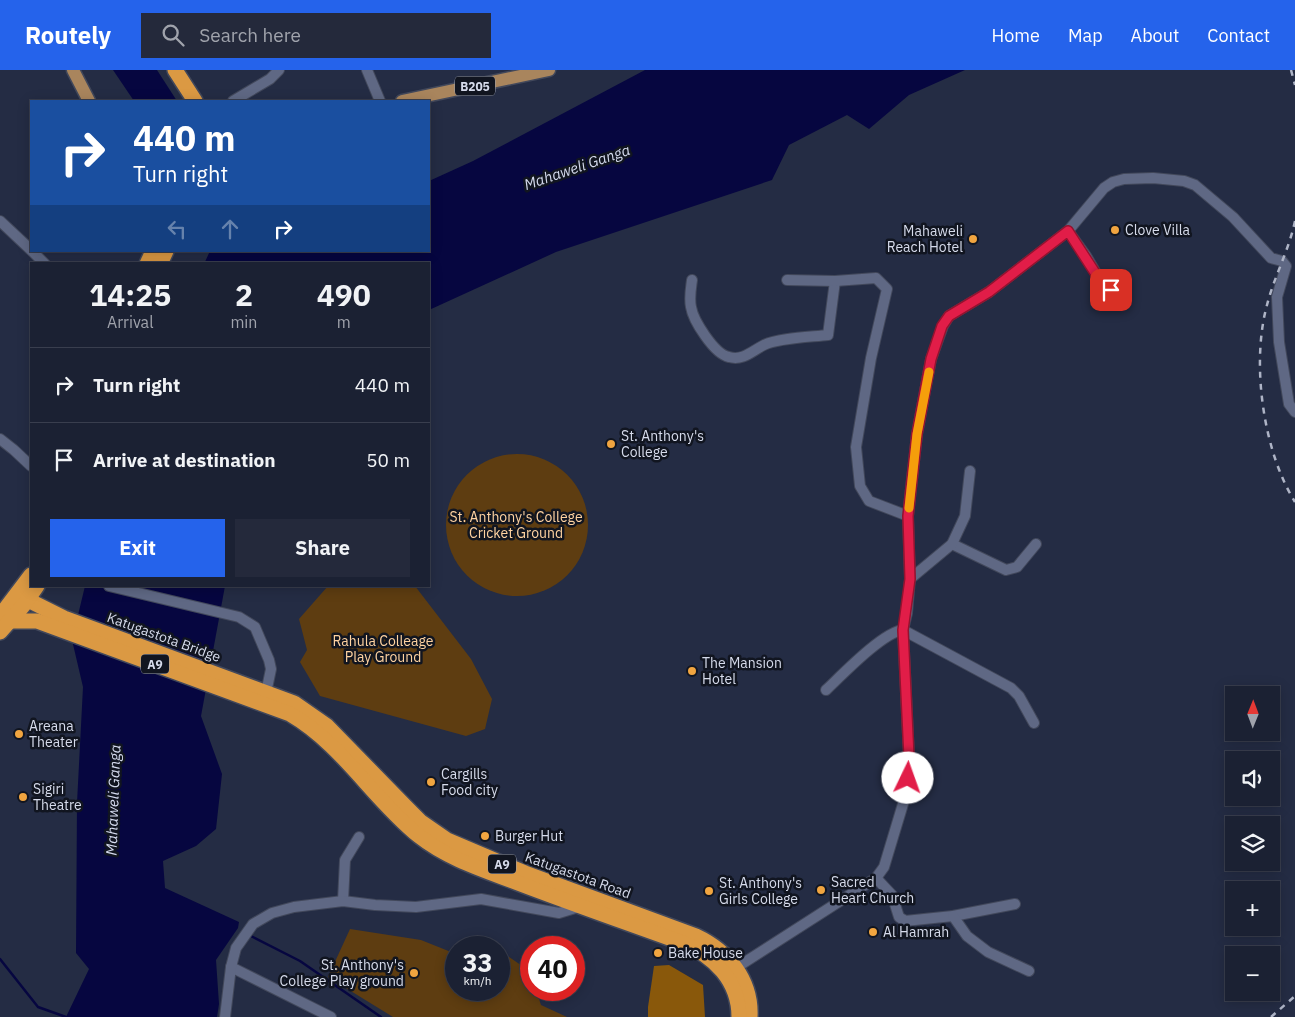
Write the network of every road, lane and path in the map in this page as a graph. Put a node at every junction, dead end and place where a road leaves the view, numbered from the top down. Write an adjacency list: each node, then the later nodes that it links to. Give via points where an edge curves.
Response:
1 (73, 70): 7 (main road)
2 (175, 70): 8 (highway)
3 (279, 70): 9 (street)
4 (367, 70): 10 (street)
5 (549, 70): 6 (main road, B205)
6 (513, 74): 11 (main road, B205)
7 (88, 100)
8 (194, 100)
9 (235, 100)
10 (380, 100)
11 (406, 100)
12 (0, 221): 14 (street)
13 (1068, 231): 20 (street, via 1103,285); 21 (street, via 1104,188 1113,182 1153,178 1196,185 1233,217 1271,258 1286,266 1277,297 1279,342 1289,404); 25 (street, via 989,292 949,316 942,326 931,359 917,434)
14 (30, 249)
15 (33, 252): 16 (street)
16 (43, 262)
17 (692, 280): 19 (street, via 692,314 716,351 729,358 748,356 774,342 828,335)
18 (787, 280): 19 (street)
19 (835, 281): 25 (street, via 876,278 886,289 856,447 860,486 869,501)
20 (1111, 290)
21 (1295, 412)
22 (0, 440): 23 (street)
23 (30, 465)
24 (970, 471): 26 (street, via 966,516)
25 (908, 516): 29 (street)
26 (952, 544): 27 (street, via 1006,570 1017,567); 29 (street)
27 (1036, 544)
28 (30, 578): 33 (highway)
29 (910, 579): 36 (street)
30 (36, 587): 33 (highway)
31 (46, 587): 34 (highway)
32 (113, 587): 39 (street, via 239,618 255,627 271,668)
33 (21, 600): 34 (highway); 35 (highway)
34 (42, 615): 35 (highway); 38 (highway, Katugastota Bridge / A9)
35 (2, 620)
36 (903, 630): 37 (street, via 897,630 878,643); 40 (street, via 1011,688); 42 (street, via 909,757 906,794 884,867)
37 (826, 690)
38 (250, 693): 39 (highway, Katugastota Road / A9); 44 (highway, Katugastota Road / A9, via 312,728 402,821 431,844 457,859)
39 (266, 693): 44 (highway, Katugastota Road / A9, via 294,704 327,726 421,822 447,840)
40 (1034, 723)
41 (359, 837): 43 (street, via 345,860)
42 (876, 878): 46 (street, via 892,895 899,917 905,921); 49 (street)
43 (342, 901): 44 (street, via 416,907 482,899 559,913); 47 (street, via 294,906 272,912 253,924 240,941)
44 (587, 902): 49 (highway, Katugastota Road / A9, via 694,948)
45 (1015, 904): 46 (street)
46 (953, 916): 48 (street, via 967,936 988,952)
47 (231, 967): 50 (street); 51 (street)
48 (1029, 971)
49 (731, 972): 52 (highway, Katugastota Road / A9); 53 (highway, Katugastota Road / A9, via 740,975 748,994)
50 (225, 1017)
51 (331, 1017)
52 (739, 1017)
53 (750, 1017)

